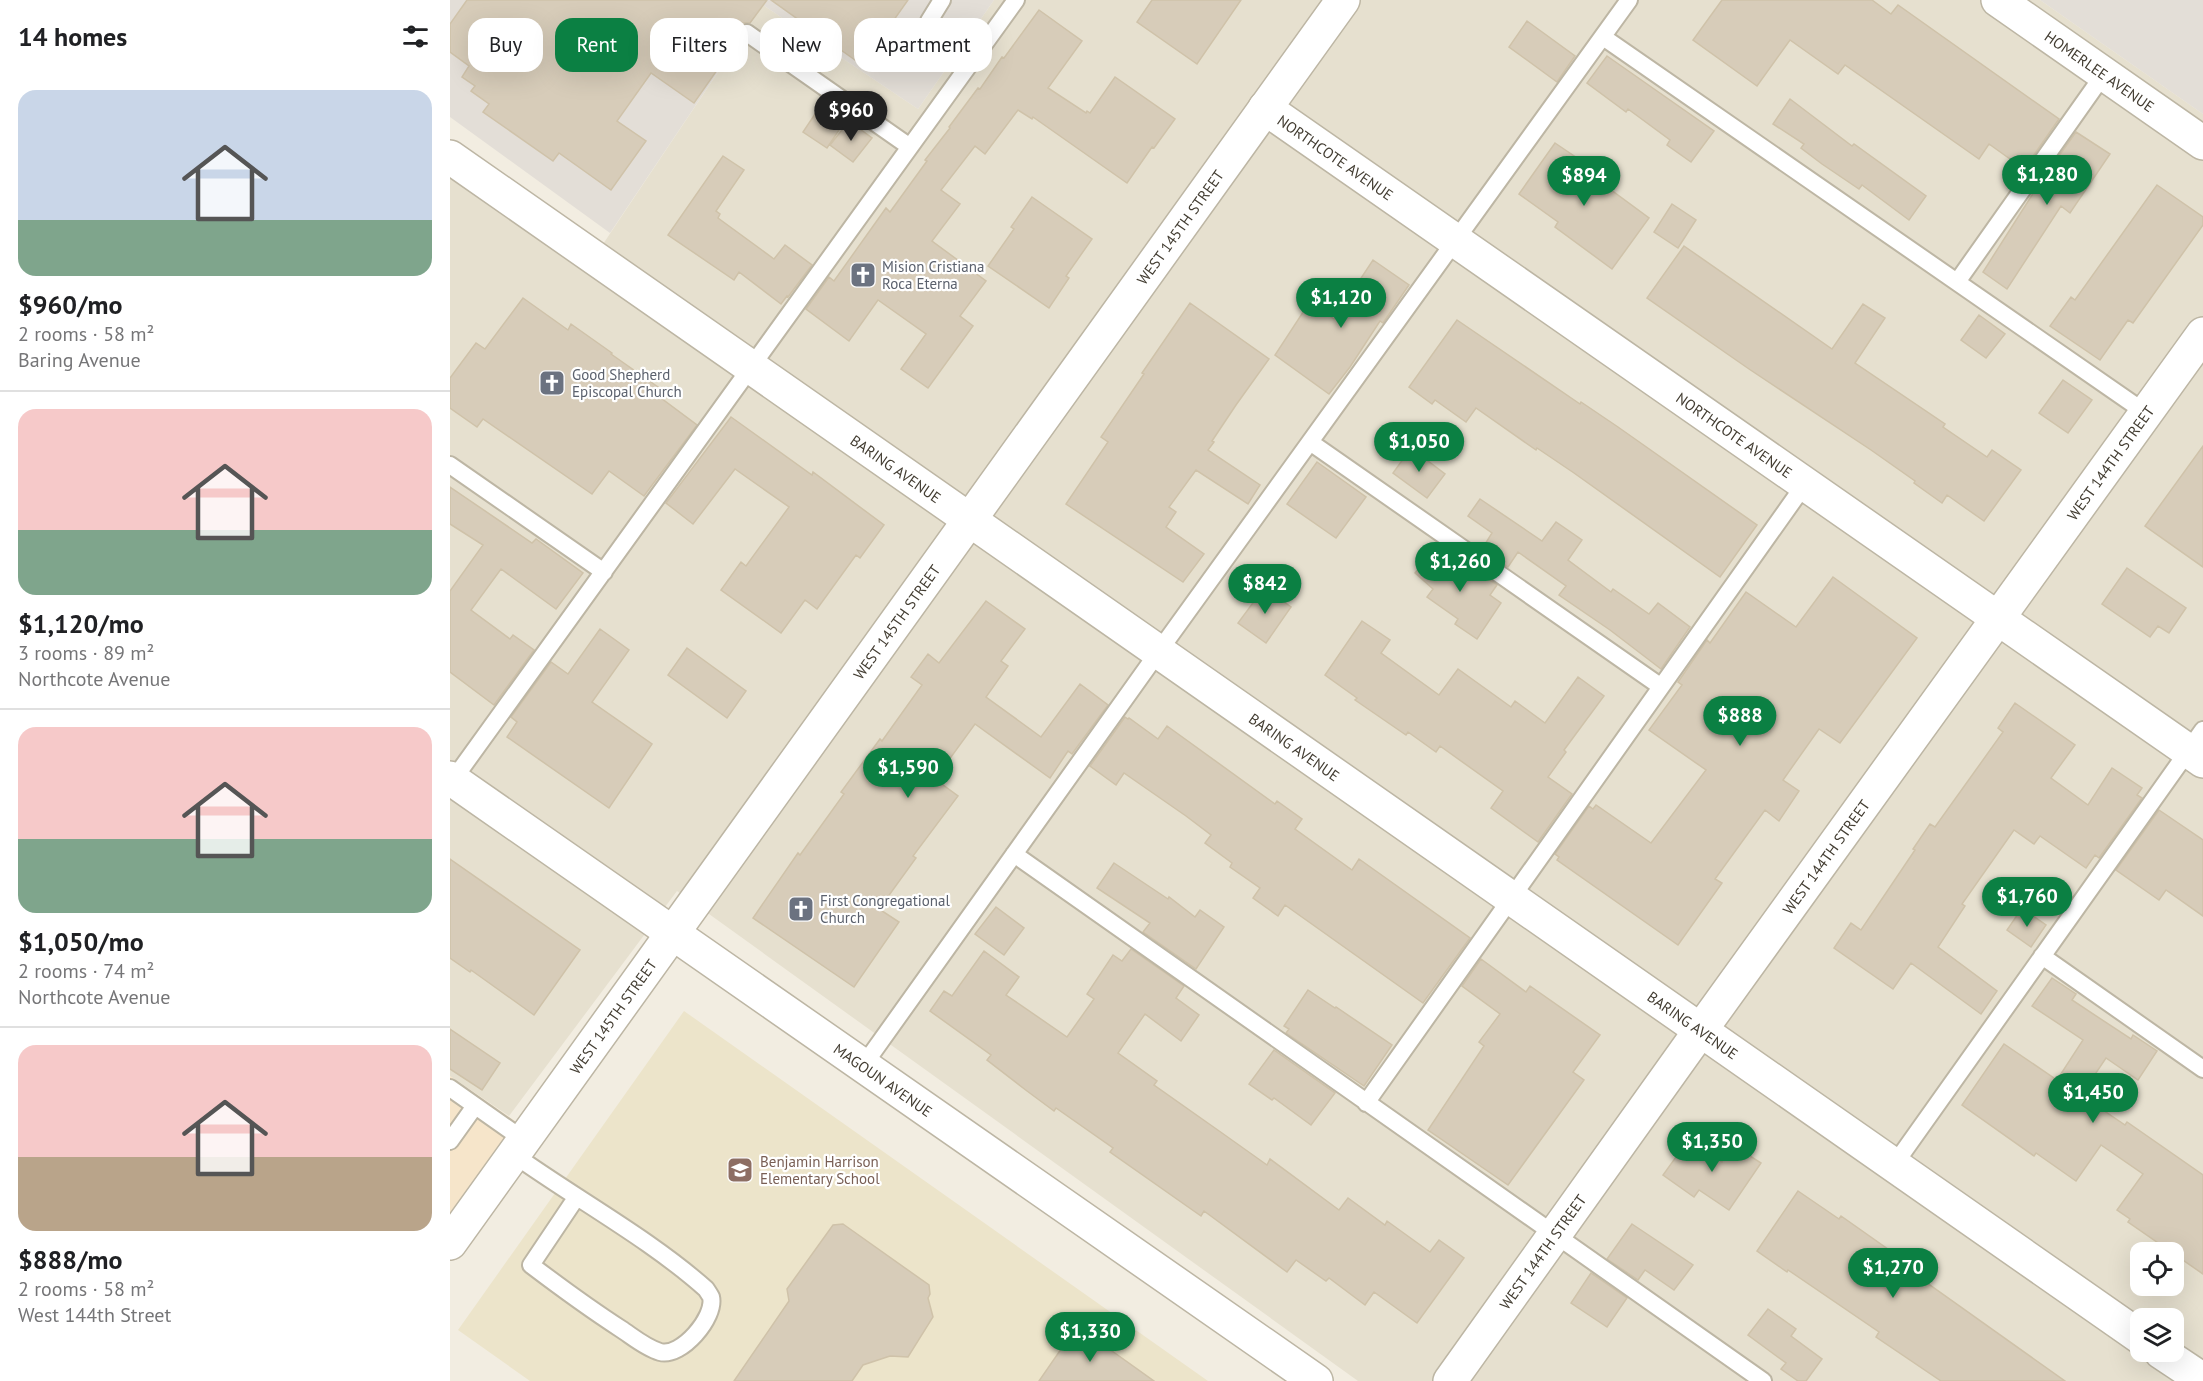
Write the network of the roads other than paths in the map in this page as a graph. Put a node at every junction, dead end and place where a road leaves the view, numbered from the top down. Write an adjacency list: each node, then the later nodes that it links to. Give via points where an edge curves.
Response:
1 (942, 0): 6 (lane)
2 (1016, 0): 12 (lane)
3 (1342, 0): 10 (street, WEST 145TH STREET)
4 (1629, 0): 8 (lane)
5 (1998, 0): 9 (street, HOMERLEE AVENUE)
6 (931, 18)
7 (748, 34): 12 (lane)
8 (1603, 37): 14 (lane); 15 (lane)
9 (2104, 74): 11 (street, HOMERLEE AVENUE); 15 (lane)
10 (1265, 108): 14 (street, NORTHCOTE AVENUE); 22 (street, WEST 145TH STREET)
11 (2203, 143)
12 (910, 147): 17 (lane)
13 (450, 157): 17 (street, BARING AVENUE)
14 (1456, 241): 19 (lane); 21 (street, NORTHCOTE AVENUE)
15 (1957, 282): 18 (lane)
16 (2203, 334): 18 (street, WEST 144TH STREET)
17 (751, 366): 22 (street, BARING AVENUE); 23 (lane)
18 (2146, 413): 24 (street, WEST 144TH STREET)
19 (1310, 442): 25 (lane); 26 (lane)
20 (450, 465): 23 (lane)
21 (1806, 484): 24 (street, NORTHCOTE AVENUE); 26 (lane)
22 (969, 519): 25 (street, BARING AVENUE); 31 (street, WEST 145TH STREET)
23 (604, 572): 28 (lane)
24 (1999, 618): 27 (street, NORTHCOTE AVENUE); 33 (street, WEST 144TH STREET)
25 (1159, 651): 29 (lane); 30 (street, BARING AVENUE)
26 (1660, 686): 30 (lane)
27 (2198, 747): 32 (lane)
28 (451, 779): 31 (street, MAGOUN AVENUE)
29 (1014, 854): 34 (lane); 37 (lane)
30 (1511, 898): 33 (street, BARING AVENUE); 37 (lane)
31 (672, 932): 34 (street, MAGOUN AVENUE); 40 (street, WEST 145TH STREET)
32 (2042, 956): 35 (lane); 41 (lane)
33 (1700, 1031): 41 (street, BARING AVENUE); 43 (street, WEST 144TH STREET)
34 (863, 1066): 48 (street, MAGOUN AVENUE)
35 (2203, 1069)
36 (450, 1088): 38 (lane)
37 (1366, 1103): 43 (lane)
38 (475, 1106): 39 (lane); 40 (lane)
39 (450, 1141)
40 (519, 1147): 42 (lane); 44 (street, WEST 145TH STREET)
41 (1894, 1166): 45 (street, BARING AVENUE)
42 (576, 1198): 42 (lane, via 706,1289 711,1299 708,1314 694,1337 679,1349 663,1353 645,1345 531,1265)
43 (1554, 1235): 49 (street, WEST 144TH STREET); 50 (lane)
44 (450, 1244)
45 (2130, 1330)
46 (2177, 1362): 47 (street)
47 (2203, 1380)
48 (1316, 1381)
49 (1450, 1381)
50 (1763, 1381)

